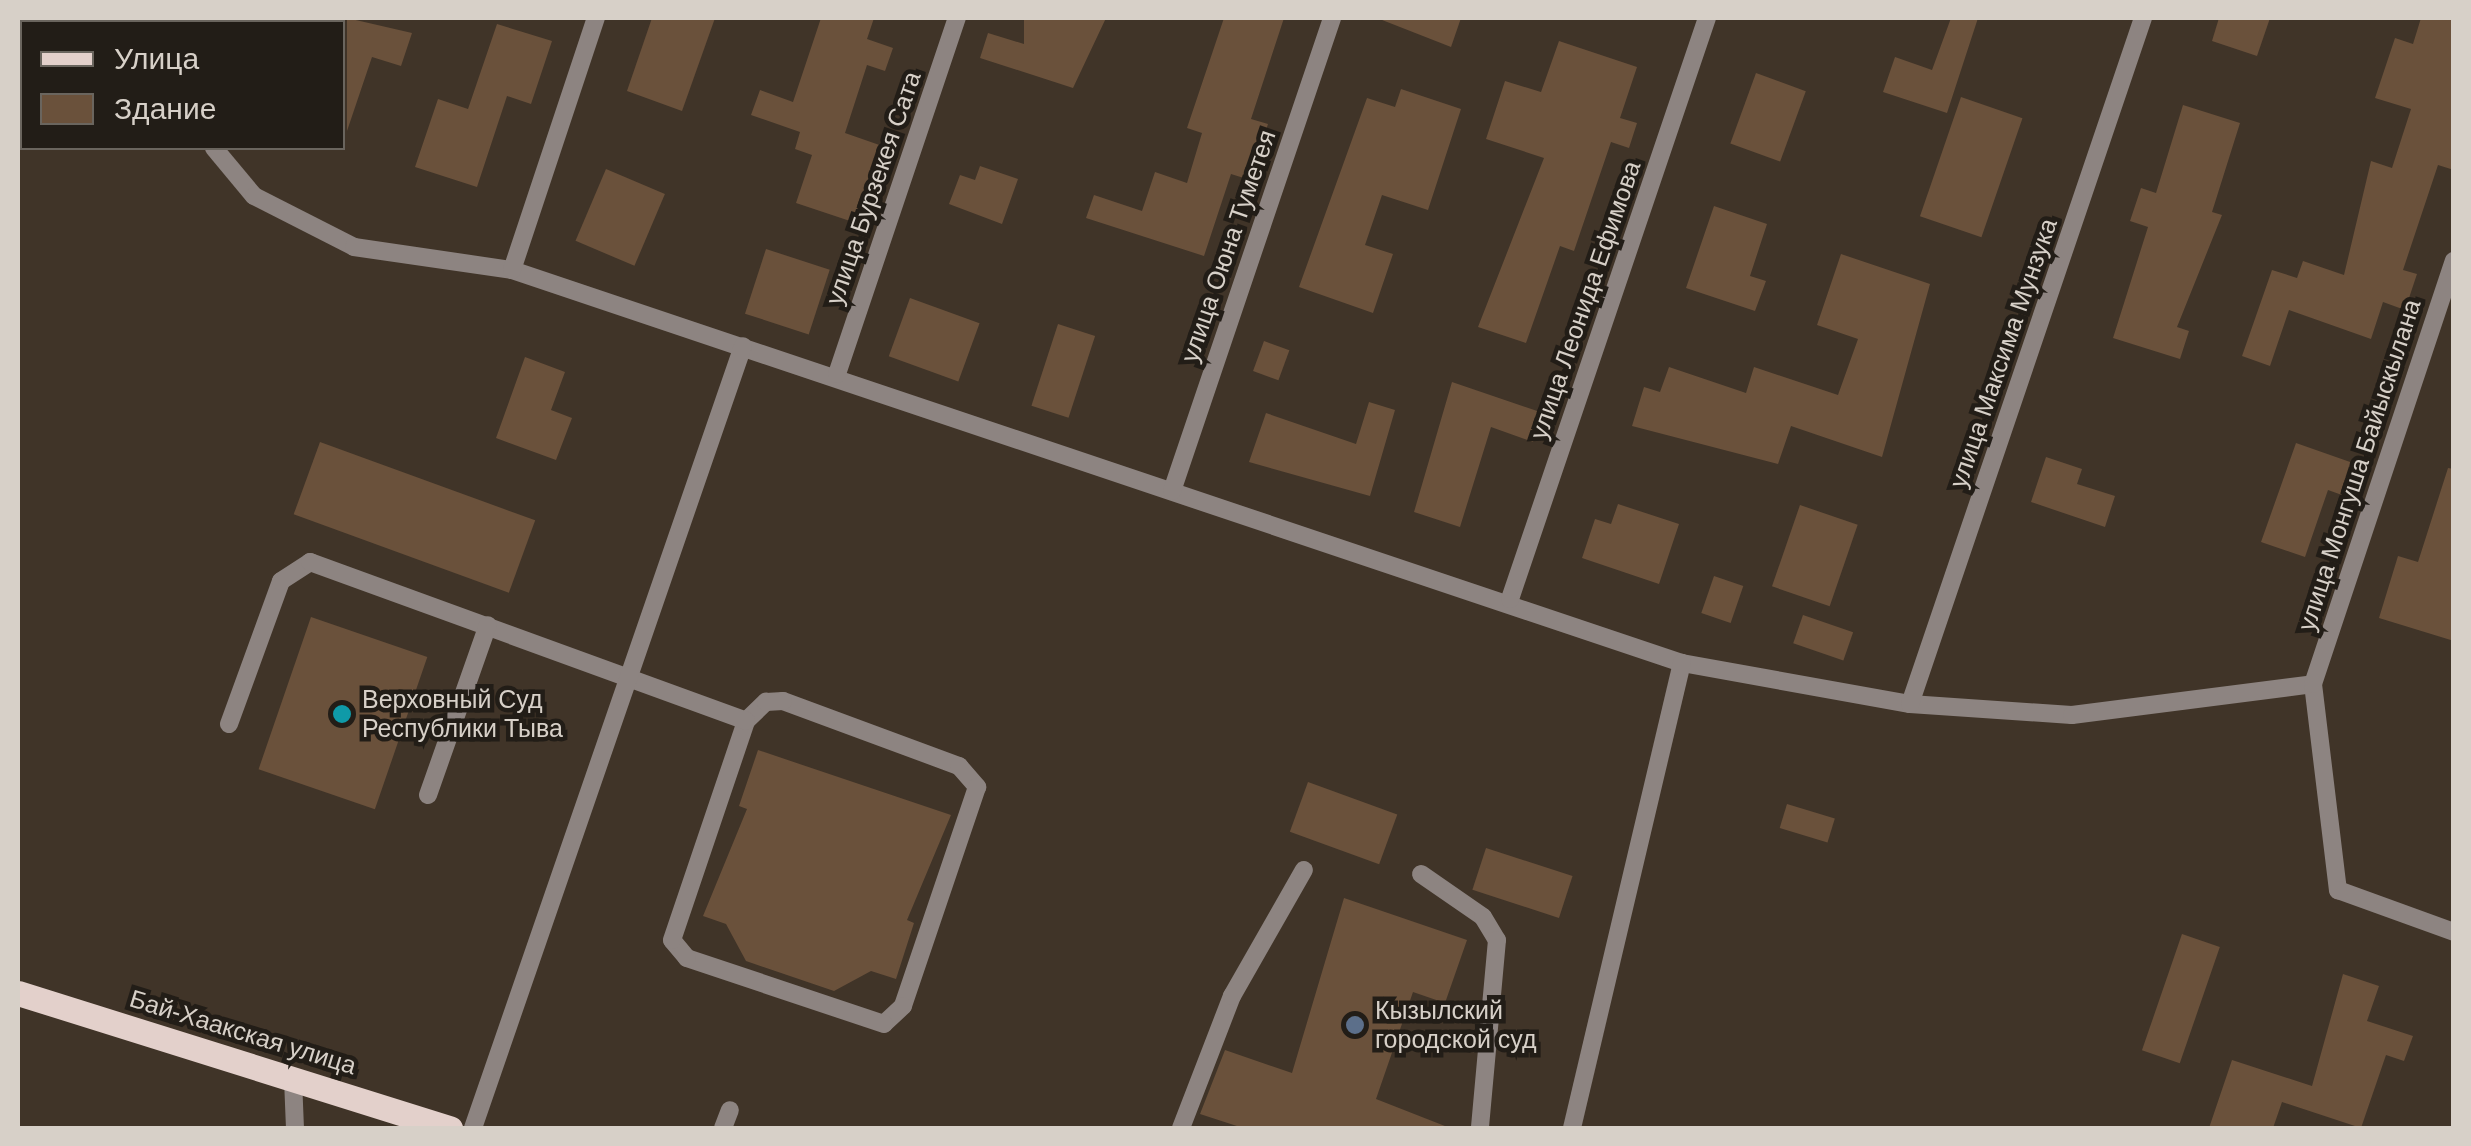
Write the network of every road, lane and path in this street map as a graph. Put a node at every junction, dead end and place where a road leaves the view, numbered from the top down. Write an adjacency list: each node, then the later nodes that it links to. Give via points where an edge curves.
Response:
1 (596, 18): 8 (street)
2 (956, 18): 10 (street, улица Бурзекея Сата)
3 (1332, 18): 11 (street, улица Оюна Туметея)
4 (1707, 18): 12 (street, улица Леонида Ефимова)
5 (2142, 18): 17 (street, улица Максима Мунзука)
6 (216, 150): 8 (street, via 254,196 354,246)
7 (2454, 261): 16 (street, улица Монгуша Байыскылана)
8 (512, 270): 9 (street)
9 (744, 346): 10 (street); 15 (street)
10 (837, 374): 11 (street)
11 (1172, 491): 12 (street)
12 (1510, 599): 14 (street)
13 (488, 626): 15 (street); 19 (street, via 300,563 281,582); 20 (street)
14 (1682, 663): 17 (street); 31 (street)
15 (630, 678): 18 (street); 28 (street)
16 (2312, 684): 17 (street, via 2072,715); 23 (street, via 2338,890)
17 (1910, 704)
18 (746, 721): 18 (street, via 672,923 675,947 884,1024 903,1006 977,804 974,778 784,701 758,706)
19 (229, 724)
20 (428, 795)
21 (1304, 870): 29 (street, via 1232,996)
22 (1421, 874): 30 (street, via 1483,917 1497,940)
23 (2454, 932)
24 (18, 993): 25 (main road, Бай-Хаакская улица)
25 (294, 1080): 26 (street); 27 (main road, Бай-Хаакская улица)
26 (295, 1128)
27 (450, 1128)
28 (473, 1128)
29 (1181, 1128)
30 (1480, 1128)
31 (1572, 1128)

